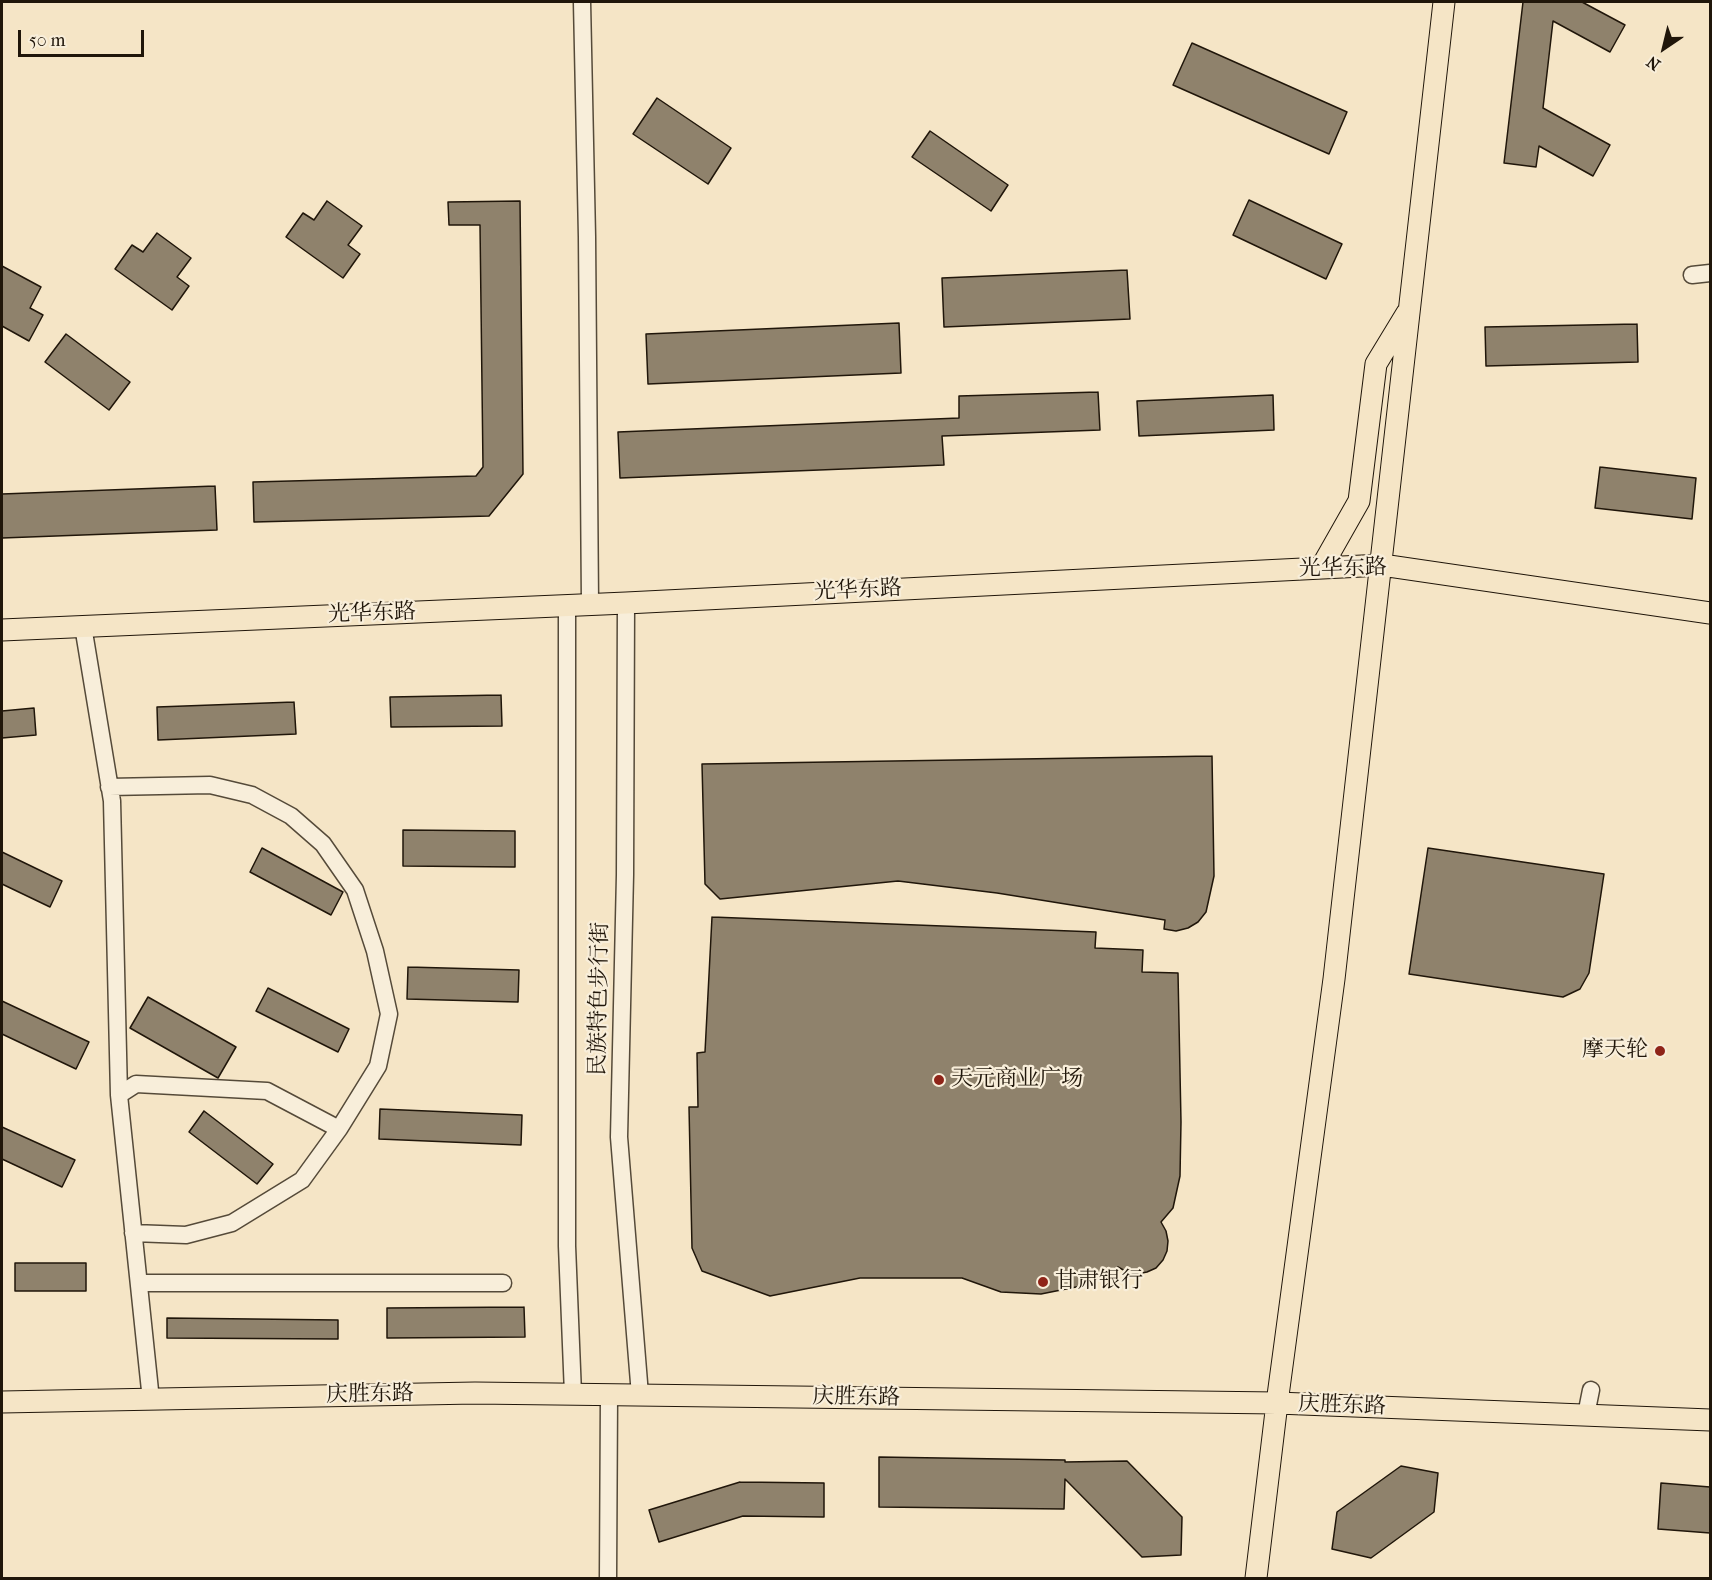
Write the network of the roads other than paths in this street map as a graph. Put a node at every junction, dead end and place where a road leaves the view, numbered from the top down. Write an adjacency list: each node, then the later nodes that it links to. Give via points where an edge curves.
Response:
1 (582, 2): 9 (street)
2 (1444, 2): 5 (main road)
3 (1710, 273): 4 (street)
4 (1692, 275)
5 (1410, 307): 6 (main road); 7 (main road, via 1376,364 1359,501)
6 (1382, 565): 7 (main road, 光华东路); 11 (main road, 光华东路); 26 (main road, via 1336,967)
7 (1321, 568): 8 (main road, 光华东路)
8 (626, 603): 9 (main road, 光华东路); 23 (street, 民族特色步行街, via 619,1137)
9 (590, 604): 10 (main road, 光华东路)
10 (567, 605): 12 (main road, 光华东路); 21 (street, 民族特色步行街, via 567,1246)
11 (1710, 613)
12 (82, 626): 13 (main road, 光华东路); 14 (street)
13 (2, 630)
14 (109, 787): 15 (street); 16 (street, via 210,785 252,795 291,816 323,844 355,890 375,951 389,1014 378,1066)
15 (119, 1095): 16 (street, via 136,1084 267,1091); 17 (street)
16 (339, 1130): 17 (street, via 302,1180 232,1223 186,1235)
17 (133, 1233): 18 (street)
18 (139, 1283): 19 (street); 24 (street)
19 (503, 1283)
20 (1591, 1390): 27 (street)
21 (573, 1394): 22 (main road, 庆胜东路); 24 (main road, 庆胜东路)
22 (609, 1395): 23 (main road, 庆胜东路); 29 (street)
23 (640, 1395): 26 (main road, 庆胜东路)
24 (151, 1400): 25 (main road, 庆胜东路)
25 (2, 1402)
26 (1277, 1403): 27 (main road, 庆胜东路); 30 (main road)
27 (1586, 1415): 28 (main road, 庆胜东路)
28 (1710, 1420)
29 (608, 1578)
30 (1256, 1578)

